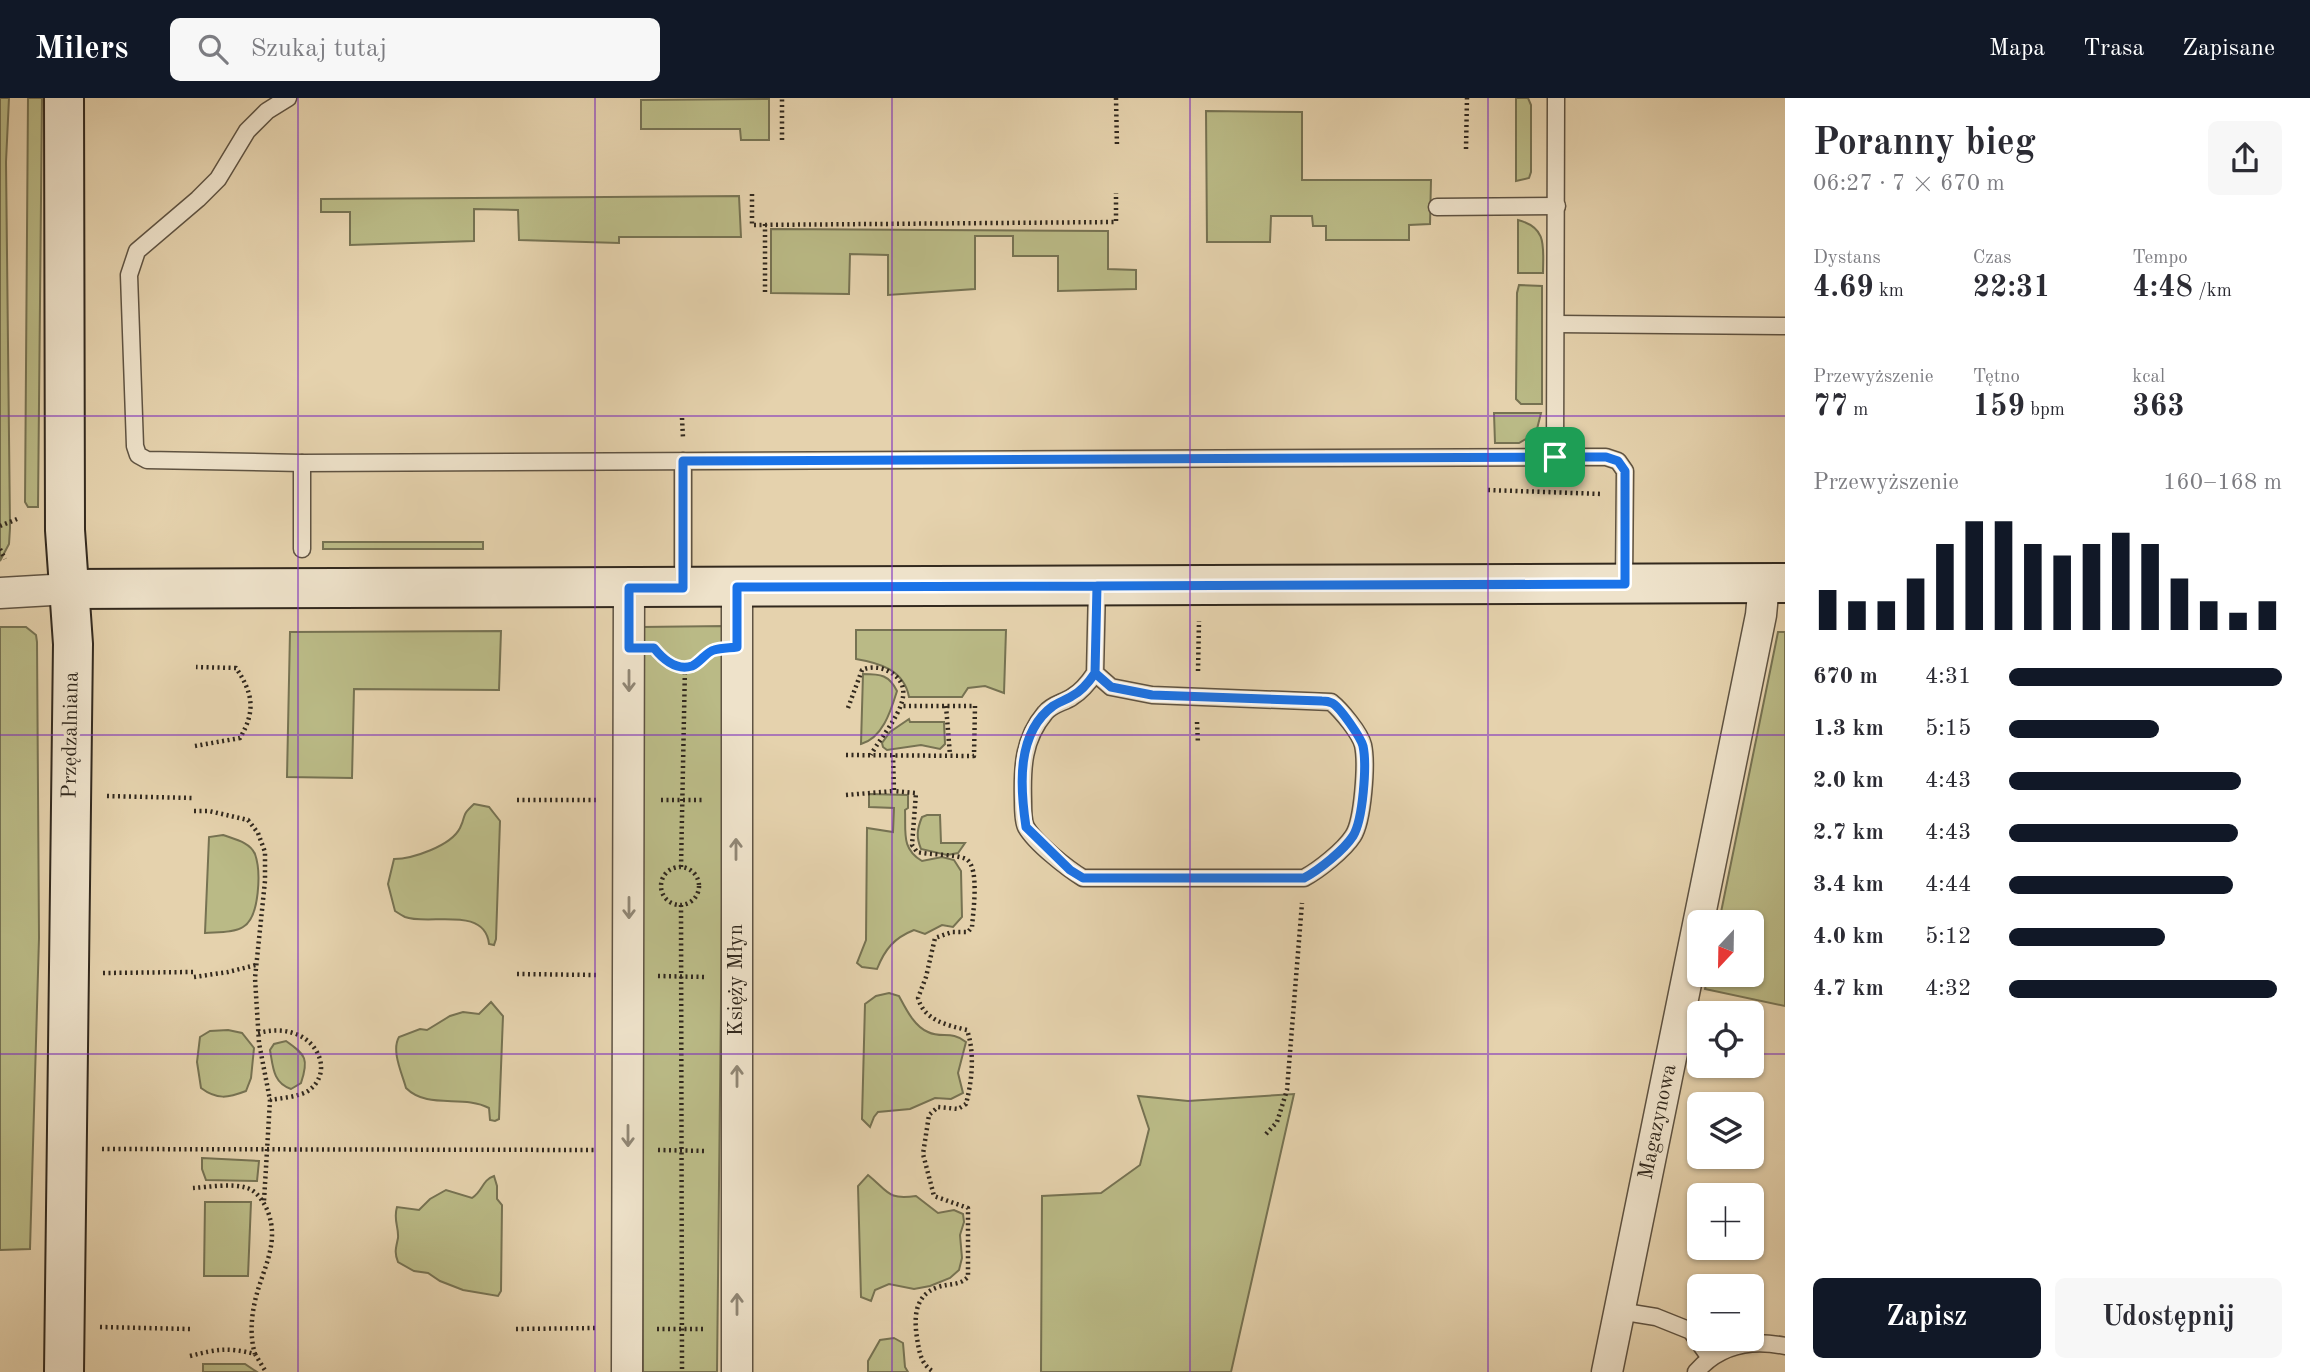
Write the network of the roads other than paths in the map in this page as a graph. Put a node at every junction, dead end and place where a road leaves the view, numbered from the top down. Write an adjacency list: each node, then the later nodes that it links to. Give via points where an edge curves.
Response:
1 (64, 98): 18 (street, Przędzalniana)
2 (288, 98): 10 (lane, via 247,131 218,179 137,251 129,275 135,446 138,455 147,460)
3 (1556, 98): 4 (lane)
4 (1557, 206): 5 (lane); 6 (lane)
5 (1437, 207)
6 (1556, 324): 7 (lane); 8 (lane)
7 (1785, 326)
8 (1555, 457): 9 (lane); 13 (lane, via 1606,457 1618,461 1625,471)
9 (683, 461): 10 (lane); 17 (lane)
10 (302, 463): 11 (lane)
11 (302, 549)
12 (1774, 583): 13 (street); 21 (street, Magazynowa, via 1761,615)
13 (1625, 584): 14 (street)
14 (1097, 586): 15 (street); 20 (lane)
15 (737, 587): 17 (street); 26 (street, Księży Młyn, one-way to 15)
16 (629, 588): 17 (street); 18 (street); 25 (street, one-way to 25)
17 (683, 588)
18 (69, 589): 19 (street); 24 (street, Przędzalniana)
19 (0, 593)
20 (1095, 673): 20 (lane, via 1072,697 1046,712 1033,730 1021,768 1026,827 1070,870 1083,878 1304,878 1353,837 1360,821 1363,744 1331,702 1152,695 1111,687)
21 (1619, 1311): 23 (lane, via 1656,1317 1691,1331); 27 (street, Magazynowa)
22 (1785, 1346): 23 (lane, via 1751,1342 1727,1348)
23 (1710, 1359): 28 (lane)
24 (64, 1372)
25 (627, 1372)
26 (737, 1372)
27 (1607, 1372)
28 (1696, 1372)

